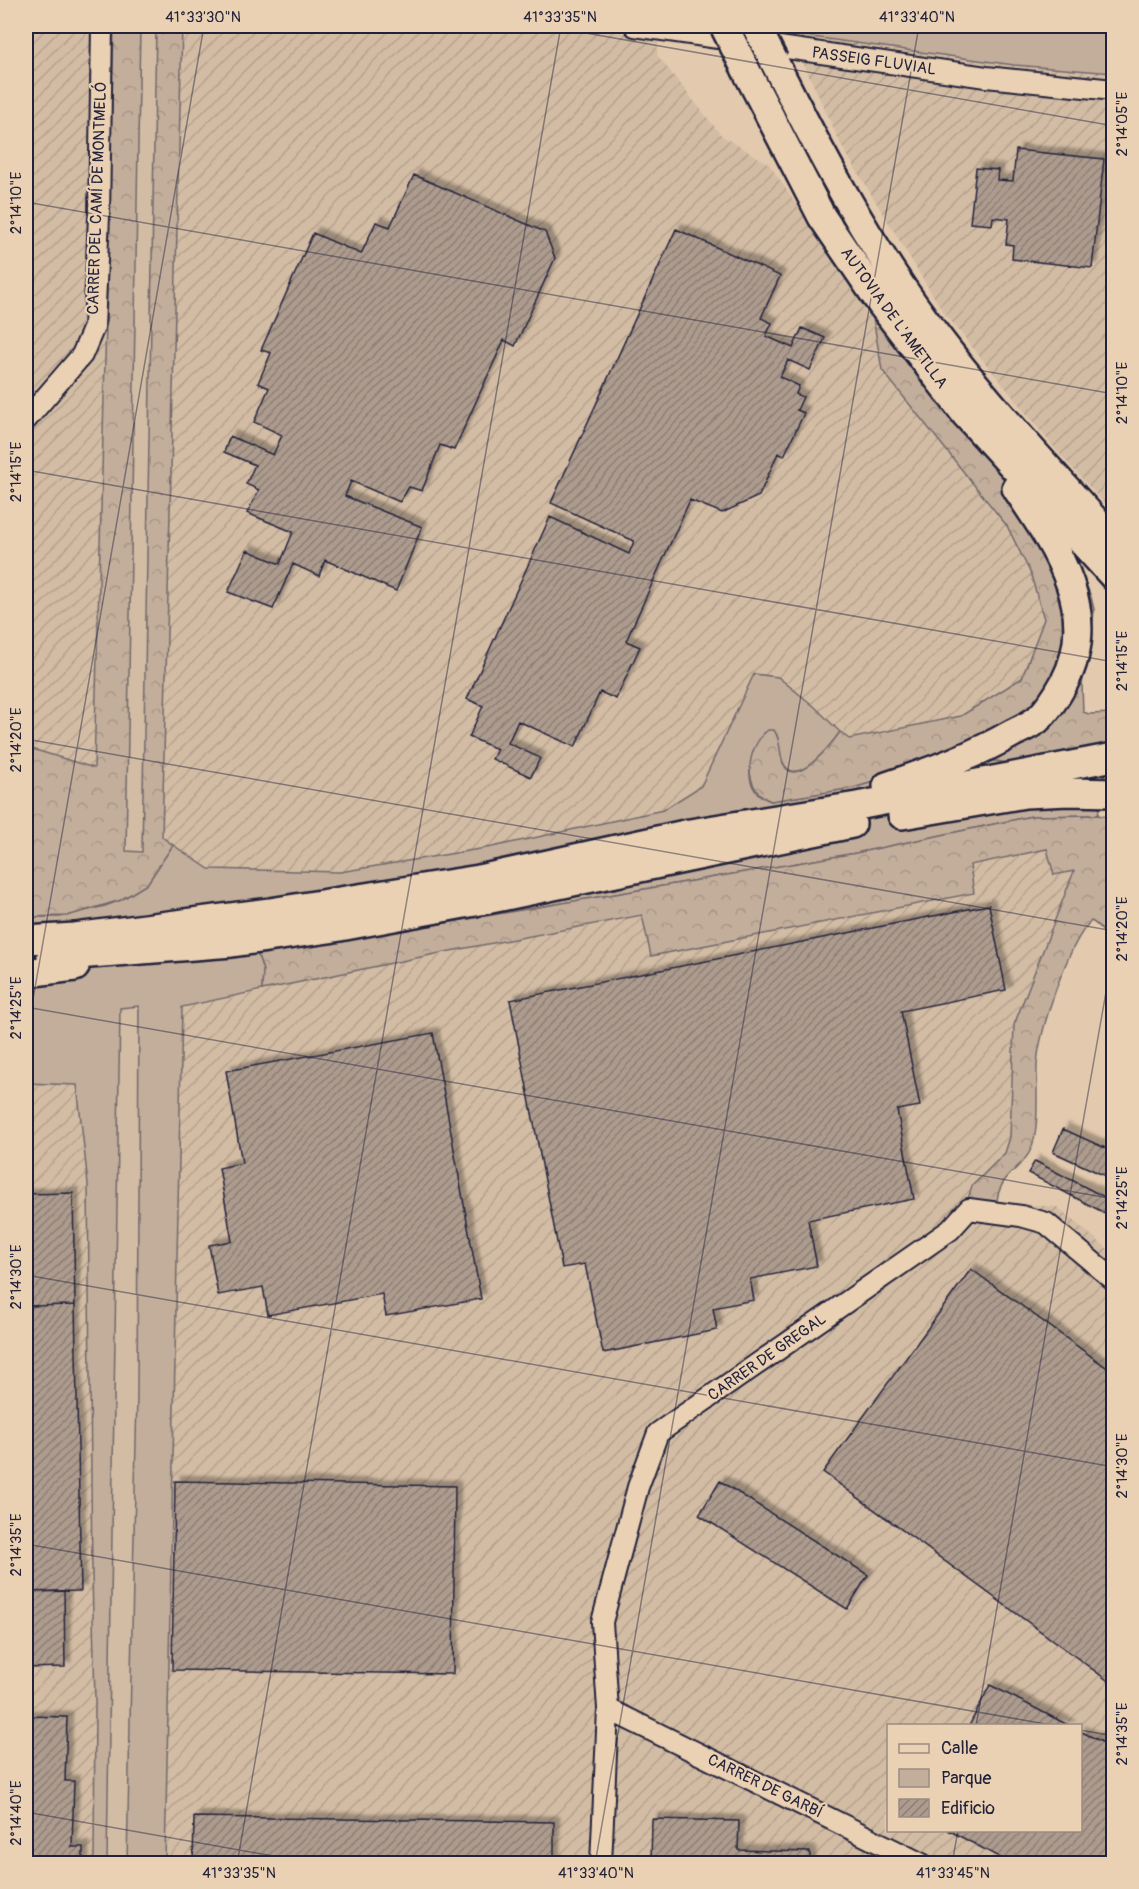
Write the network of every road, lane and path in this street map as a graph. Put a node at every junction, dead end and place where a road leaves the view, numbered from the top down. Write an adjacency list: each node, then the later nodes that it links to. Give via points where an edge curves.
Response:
1 (102, 26): 7 (street, CARRER DEL CAMÍ DE MONTMELÓ, via 94,327 82,356)
2 (635, 26): 5 (street, PASSEIG FLUVIAL)
3 (724, 26): 6 (highway, AUTOVIA DE L'AMETLLA, bridge, via 834,235 880,304)
4 (756, 26): 8 (highway, AUTOVIA DE L'AMETLLA, bridge, via 829,166 925,320 1002,417)
5 (1113, 90)
6 (966, 414): 9 (highway, AUTOVIA DE L'AMETLLA); 12 (highway, via 1055,548 1070,581 1078,620 1078,642 1070,672 1055,699 1037,719 992,746 954,763)
7 (26, 420)
8 (1113, 541)
9 (1113, 577)
10 (1113, 757): 12 (highway)
11 (1113, 794): 16 (highway, via 1025,794 872,820 421,912)
12 (782, 818): 13 (highway, via 690,833 479,879)
13 (148, 927): 14 (highway); 15 (highway, via 75,938)
14 (26, 930)
15 (26, 940)
16 (232, 943): 17 (highway); 18 (highway, via 169,956)
17 (26, 959)
18 (26, 973)
19 (1113, 1280): 20 (street, CARRER DE GREGAL, via 1047,1223 969,1209 950,1230 658,1433 638,1487 602,1622)
20 (608, 1709): 21 (street); 22 (street, CARRER DE GARBÍ)
21 (601, 1863)
22 (922, 1863)

